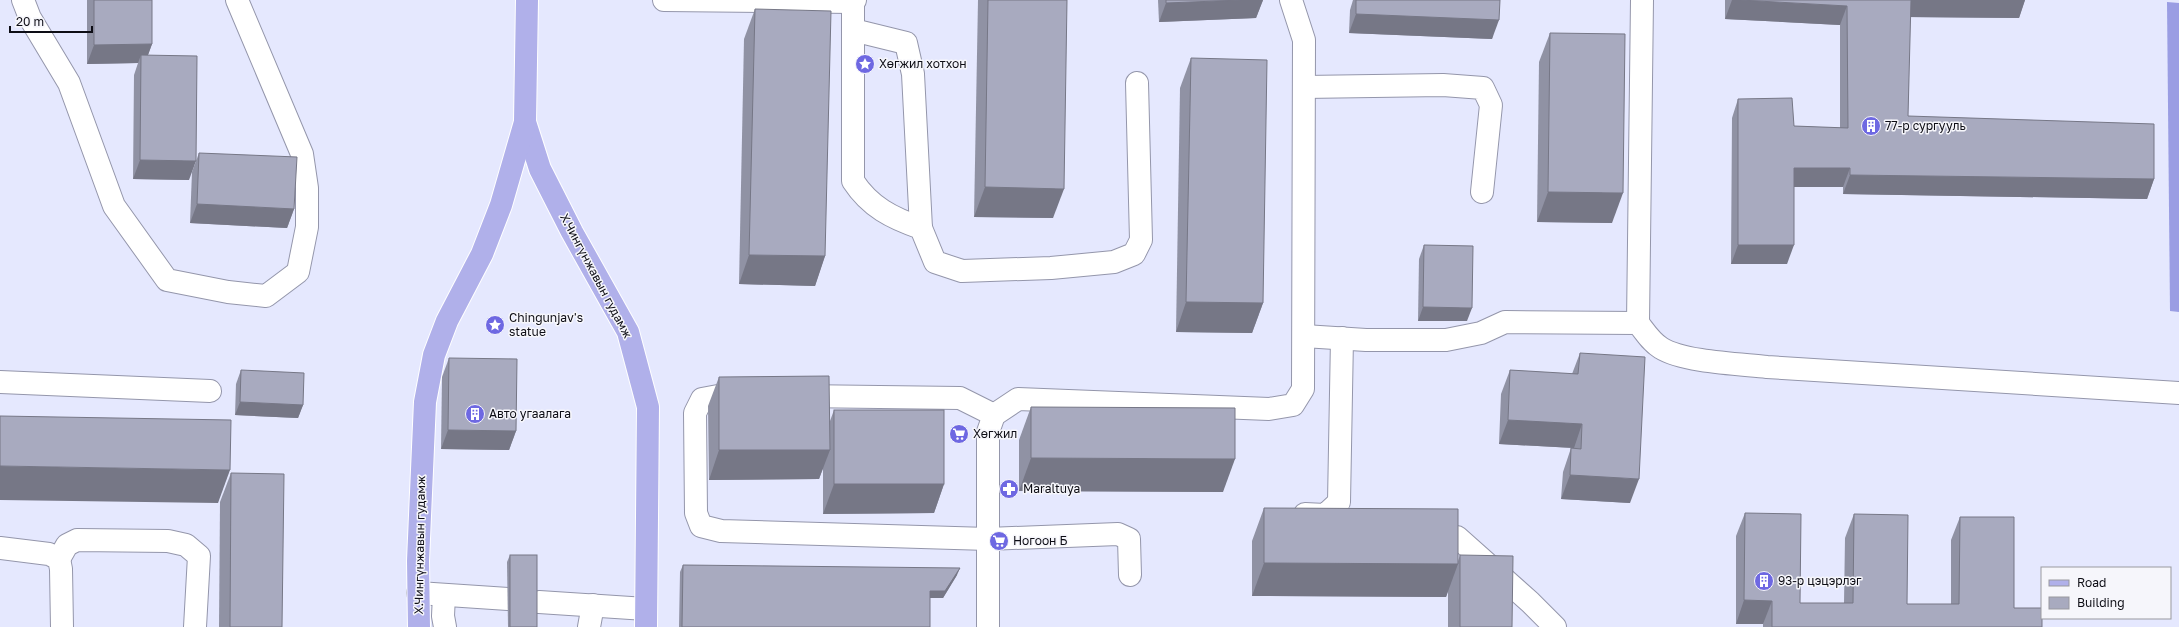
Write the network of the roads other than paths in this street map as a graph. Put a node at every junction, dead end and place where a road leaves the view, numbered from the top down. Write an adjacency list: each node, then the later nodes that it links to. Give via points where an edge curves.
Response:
1 (23, 0): 2 (street, via 30,18 69,83 114,206 167,280 228,292 266,296 298,272 307,227 307,188 302,154)
2 (237, 0)
3 (527, 0): 11 (main road, Х.Чингүнжавын гудамж)
4 (664, 0): 7 (street)
5 (1291, 0): 10 (street, via 1304,40)
6 (1642, 0): 14 (street)
7 (854, 1): 8 (street)
8 (853, 30): 13 (street, via 853,181 863,196 886,213); 13 (street, via 906,43 913,74)
9 (1137, 83): 13 (street, via 1141,240 1134,254 1114,262 1051,268 962,271 935,262)
10 (1304, 87): 12 (street, via 1443,85 1483,88 1491,105); 15 (street)
11 (525, 122): 27 (main road, Х.Чингүнжавын гудамж, via 501,205 434,354 425,402); 32 (main road, Х.Чингүнжавын гудамж, via 540,169 628,332 648,407)
12 (1482, 192)
13 (921, 228)
14 (1638, 323): 16 (street, via 1505,322 1481,333 1446,340); 19 (street, via 1650,339 1662,349 1706,360 1767,367)
15 (1304, 336): 16 (street); 20 (street, via 1303,389 1293,404 1269,409 1018,399)
16 (1342, 338): 21 (street, via 1339,502 1325,515)
17 (0, 382): 18 (street)
18 (210, 391)
19 (2179, 393)
20 (994, 415): 23 (street, via 988,432); 23 (street, via 960,398 772,396 718,396 702,400 695,413 696,513 701,526 721,530)
21 (1283, 514)
22 (1457, 537): 39 (street)
23 (988, 539): 26 (street, via 1118,534 1129,539); 38 (street)
24 (0, 548): 25 (street, via 49,554)
25 (58, 559): 33 (street, via 61,569); 34 (street, via 67,545 77,540 168,541 186,545 199,556)
26 (1130, 575)
27 (418, 593): 28 (street); 35 (main road, Х.Чингүнжавын гудамж)
28 (444, 595): 29 (street); 36 (street)
29 (508, 599)
30 (539, 602): 31 (street)
31 (593, 605): 32 (street); 37 (street)
32 (646, 618)
33 (62, 627)
34 (195, 627)
35 (419, 627)
36 (445, 627)
37 (589, 627)
38 (988, 627)
39 (1555, 627)

